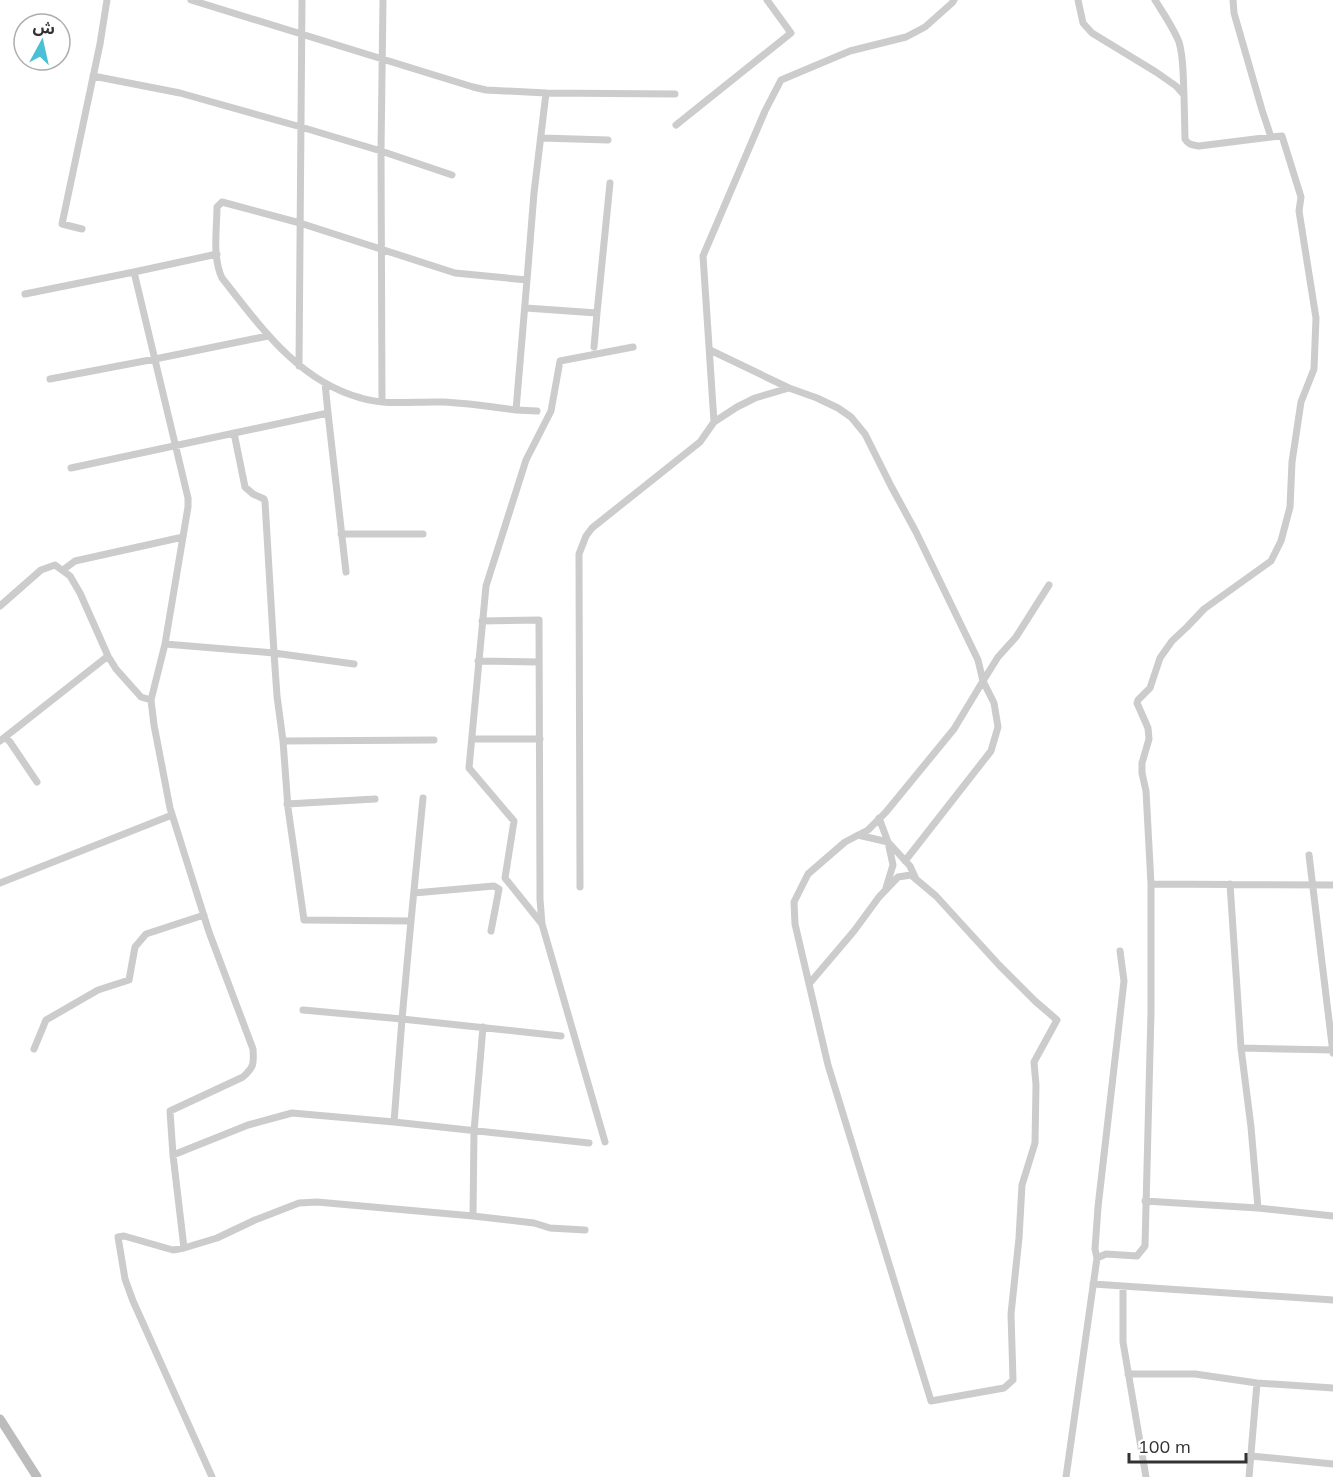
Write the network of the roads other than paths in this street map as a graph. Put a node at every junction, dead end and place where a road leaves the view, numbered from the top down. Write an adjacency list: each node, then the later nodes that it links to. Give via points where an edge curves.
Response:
1 (107, 0): 12 (street)
2 (191, 0): 10 (street)
3 (302, 0): 10 (street)
4 (383, 0): 11 (street)
5 (767, 0): 16 (street, via 791,33)
6 (954, 0): 36 (street, via 925,27 906,37 850,51 781,80 703,256)
7 (1078, 0): 15 (street, via 1083,23 1092,33 1156,72)
8 (1155, 0): 15 (street, via 1178,41)
9 (1233, 0): 18 (street)
10 (302, 33): 11 (street); 17 (street)
11 (383, 58): 13 (street, via 479,88); 21 (street)
12 (93, 76): 17 (street, via 180,93); 25 (street, via 62,224)
13 (546, 93): 14 (street); 19 (street)
14 (675, 93)
15 (1184, 95): 18 (street, via 1185,139 1192,146)
16 (676, 125)
17 (301, 127): 21 (street); 24 (street)
18 (1271, 137): 83 (street, via 1282,135 1301,197 1299,211 1316,318 1314,369 1301,402 1290,507 1271,561 1204,609 1172,640 1160,658 1150,688 1138,699 1149,739 1142,773)
19 (541, 138): 20 (street); 29 (street)
20 (608, 140)
21 (381, 152): 22 (street); 26 (street)
22 (452, 175)
23 (610, 183): 32 (street)
24 (300, 223): 26 (street); 27 (street, via 222,202 217,207); 38 (street)
25 (82, 228)
26 (382, 248): 29 (street, via 455,273); 42 (street)
27 (216, 255): 28 (street); 33 (street, via 222,278)
28 (134, 272): 30 (street); 37 (street)
29 (527, 280): 31 (street)
30 (25, 294)
31 (526, 308): 32 (street); 43 (street)
32 (597, 313): 34 (street)
33 (268, 336): 37 (street); 38 (street)
34 (594, 347)
35 (633, 347): 57 (street, via 560,361 551,411 526,460 486,586)
36 (710, 350): 41 (street); 46 (street)
37 (155, 360): 39 (street); 48 (street)
38 (300, 366): 40 (street)
39 (50, 379)
40 (325, 383): 42 (street, via 362,399); 45 (street)
41 (789, 388): 46 (street, via 755,398); 64 (street, via 838,408 865,434 949,599 978,660)
42 (382, 402): 43 (street, via 444,402)
43 (516, 410): 44 (street)
44 (537, 411)
45 (328, 413): 47 (street); 50 (street)
46 (714, 422): 87 (street, via 700,442 592,528 579,554)
47 (234, 433): 48 (street); 59 (street, via 245,487 266,502)
48 (175, 446): 49 (street); 52 (street, via 188,498)
49 (71, 468)
50 (342, 534): 51 (street); 54 (street)
51 (423, 534)
52 (183, 537): 53 (street, via 75,561); 58 (street)
53 (63, 570): 56 (street, via 55,565 41,570); 60 (street, via 80,593)
54 (346, 572)
55 (1049, 585): 64 (street)
56 (0, 606)
57 (482, 621): 61 (street); 62 (street, via 539,620)
58 (165, 644): 59 (street); 65 (street)
59 (274, 654): 63 (street); 70 (street)
60 (108, 656): 65 (street, via 127,683 141,697); 66 (street)
61 (478, 661): 62 (street); 67 (street)
62 (539, 662): 69 (street)
63 (354, 664)
64 (983, 681): 76 (street, via 954,729); 80 (street, via 994,703 998,727 991,751)
65 (151, 700): 75 (street)
66 (3, 739): 71 (street)
67 (472, 739): 69 (street); 92 (street, via 469,768 514,821 506,878)
68 (435, 740): 70 (street)
69 (540, 740): 92 (street)
70 (284, 741): 74 (street)
71 (37, 782)
72 (423, 798): 89 (street)
73 (375, 799): 74 (street)
74 (287, 804): 91 (street, via 304,920)
75 (172, 815): 82 (street); 90 (street)
76 (879, 818): 77 (street); 78 (street)
77 (858, 835): 78 (street); 95 (street, via 808,874 794,902)
78 (888, 842): 80 (street); 88 (street, via 894,865)
79 (1310, 855): 85 (street)
80 (905, 861): 81 (street)
81 (915, 879): 88 (street, via 910,875 898,878); 95 (street, via 1057,1020 1034,1062 1035,1143 1022,1185 1011,1314 1013,1380 1004,1388 932,1401 828,1065)
82 (0, 883)
83 (1151, 884): 84 (street); 108 (street)
84 (1230, 884): 85 (street); 100 (street)
85 (1313, 884): 86 (street); 102 (street)
86 (1333, 885)
87 (580, 887)
88 (885, 891): 95 (street)
89 (414, 892): 91 (street); 93 (street, via 494,886 499,889)
90 (204, 915): 101 (street, via 146,934 135,947 129,980 98,990 46,1020); 107 (street, via 253,1049 254,1063 243,1077 170,1112)
91 (411, 921): 97 (street)
92 (543, 924): 105 (street)
93 (491, 931)
94 (1120, 951): 114 (street, via 1124,981 1098,1207)
95 (809, 984)
96 (303, 1010): 97 (street)
97 (402, 1019): 98 (street); 103 (street)
98 (483, 1027): 99 (street); 104 (street)
99 (561, 1036)
100 (1241, 1048): 102 (street); 109 (street)
101 (34, 1049)
102 (1333, 1051)
103 (394, 1122): 104 (street); 107 (street, via 292,1113 248,1125)
104 (474, 1131): 106 (street); 110 (street)
105 (604, 1142)
106 (589, 1143)
107 (173, 1155): 113 (street)
108 (1145, 1201): 109 (street); 114 (street, via 1145,1246 1137,1256 1106,1254)
109 (1258, 1208): 111 (street)
110 (473, 1216): 112 (street); 113 (street, via 299,1203)
111 (1333, 1216)
112 (585, 1230)
113 (184, 1248): 125 (street, via 173,1250 124,1236 117,1241 133,1301)
114 (1097, 1258): 115 (street)
115 (1093, 1284): 116 (street); 126 (street)
116 (1123, 1287): 117 (street); 118 (street)
117 (1333, 1300)
118 (1128, 1374): 119 (street, via 1195,1374); 127 (street)
119 (1257, 1383): 120 (street); 122 (street)
120 (1333, 1388)
121 (0, 1419): 124 (street)
122 (1251, 1456): 123 (street); 128 (street)
123 (1333, 1464)
124 (38, 1477)
125 (212, 1477)
126 (1066, 1477)
127 (1146, 1477)
128 (1249, 1477)

